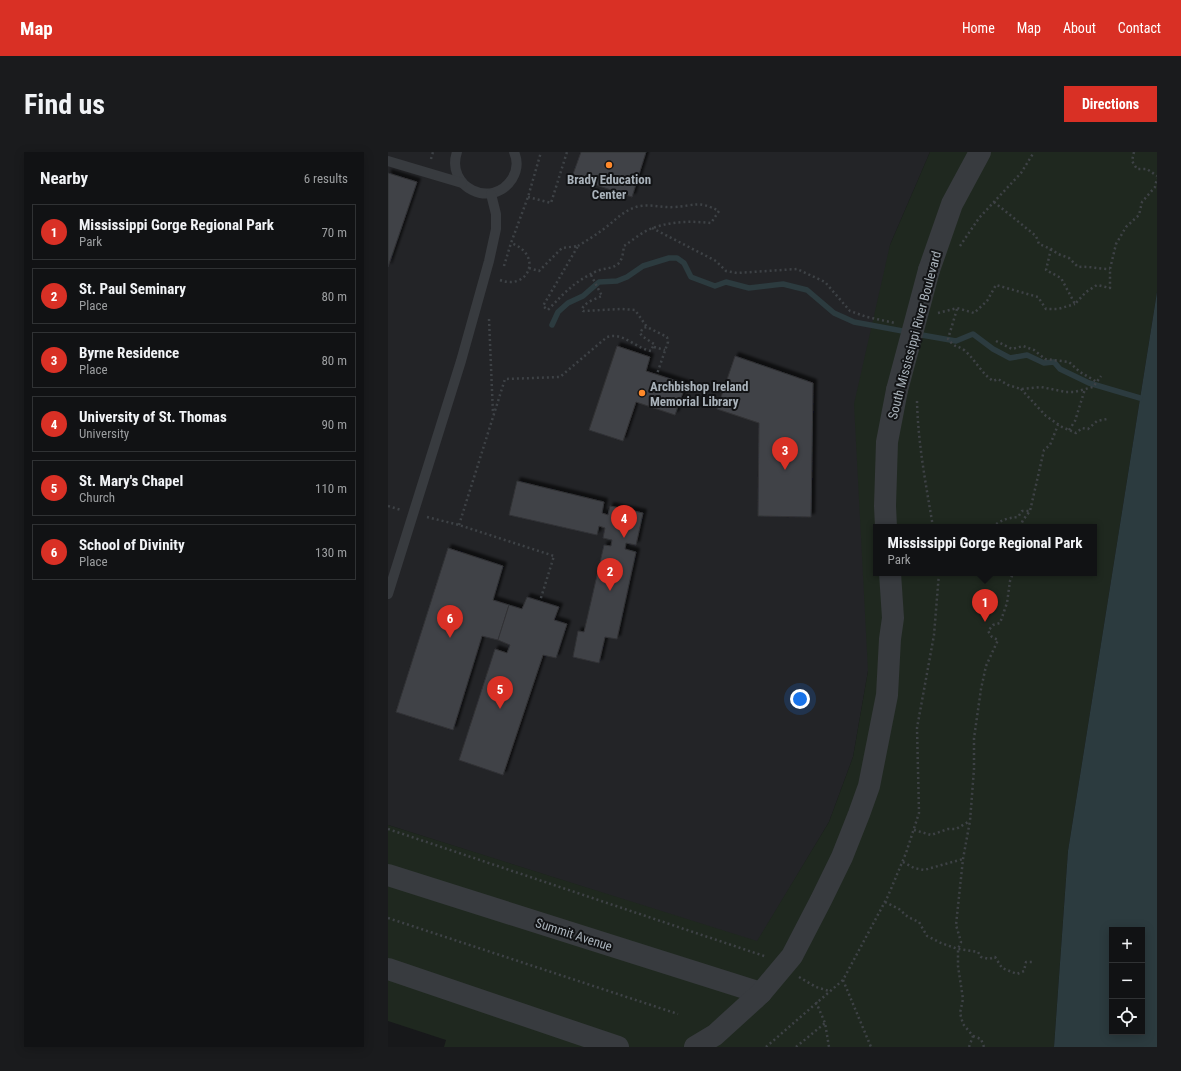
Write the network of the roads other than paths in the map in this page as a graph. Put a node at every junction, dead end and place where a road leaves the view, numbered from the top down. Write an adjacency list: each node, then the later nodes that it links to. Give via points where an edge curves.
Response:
1 (457, 152): 5 (lane, via 454,164)
2 (514, 152): 6 (lane, via 517,165 514,175 509,184)
3 (980, 152): 7 (street, South Mississippi River Boulevard, bridge, via 952,204 929,270 907,392 887,442)
4 (388, 161): 5 (lane)
5 (462, 183): 6 (lane, via 480,194)
6 (491, 194): 9 (lane, via 496,214 496,229 489,261 461,361)
7 (886, 524)
8 (890, 576): 12 (street, via 893,618 887,695 869,786 842,857 792,956)
9 (388, 594)
10 (388, 875): 12 (street, Summit Avenue)
11 (388, 969): 13 (street)
12 (761, 993): 14 (street, via 715,1035)
13 (618, 1047)
14 (695, 1047)

